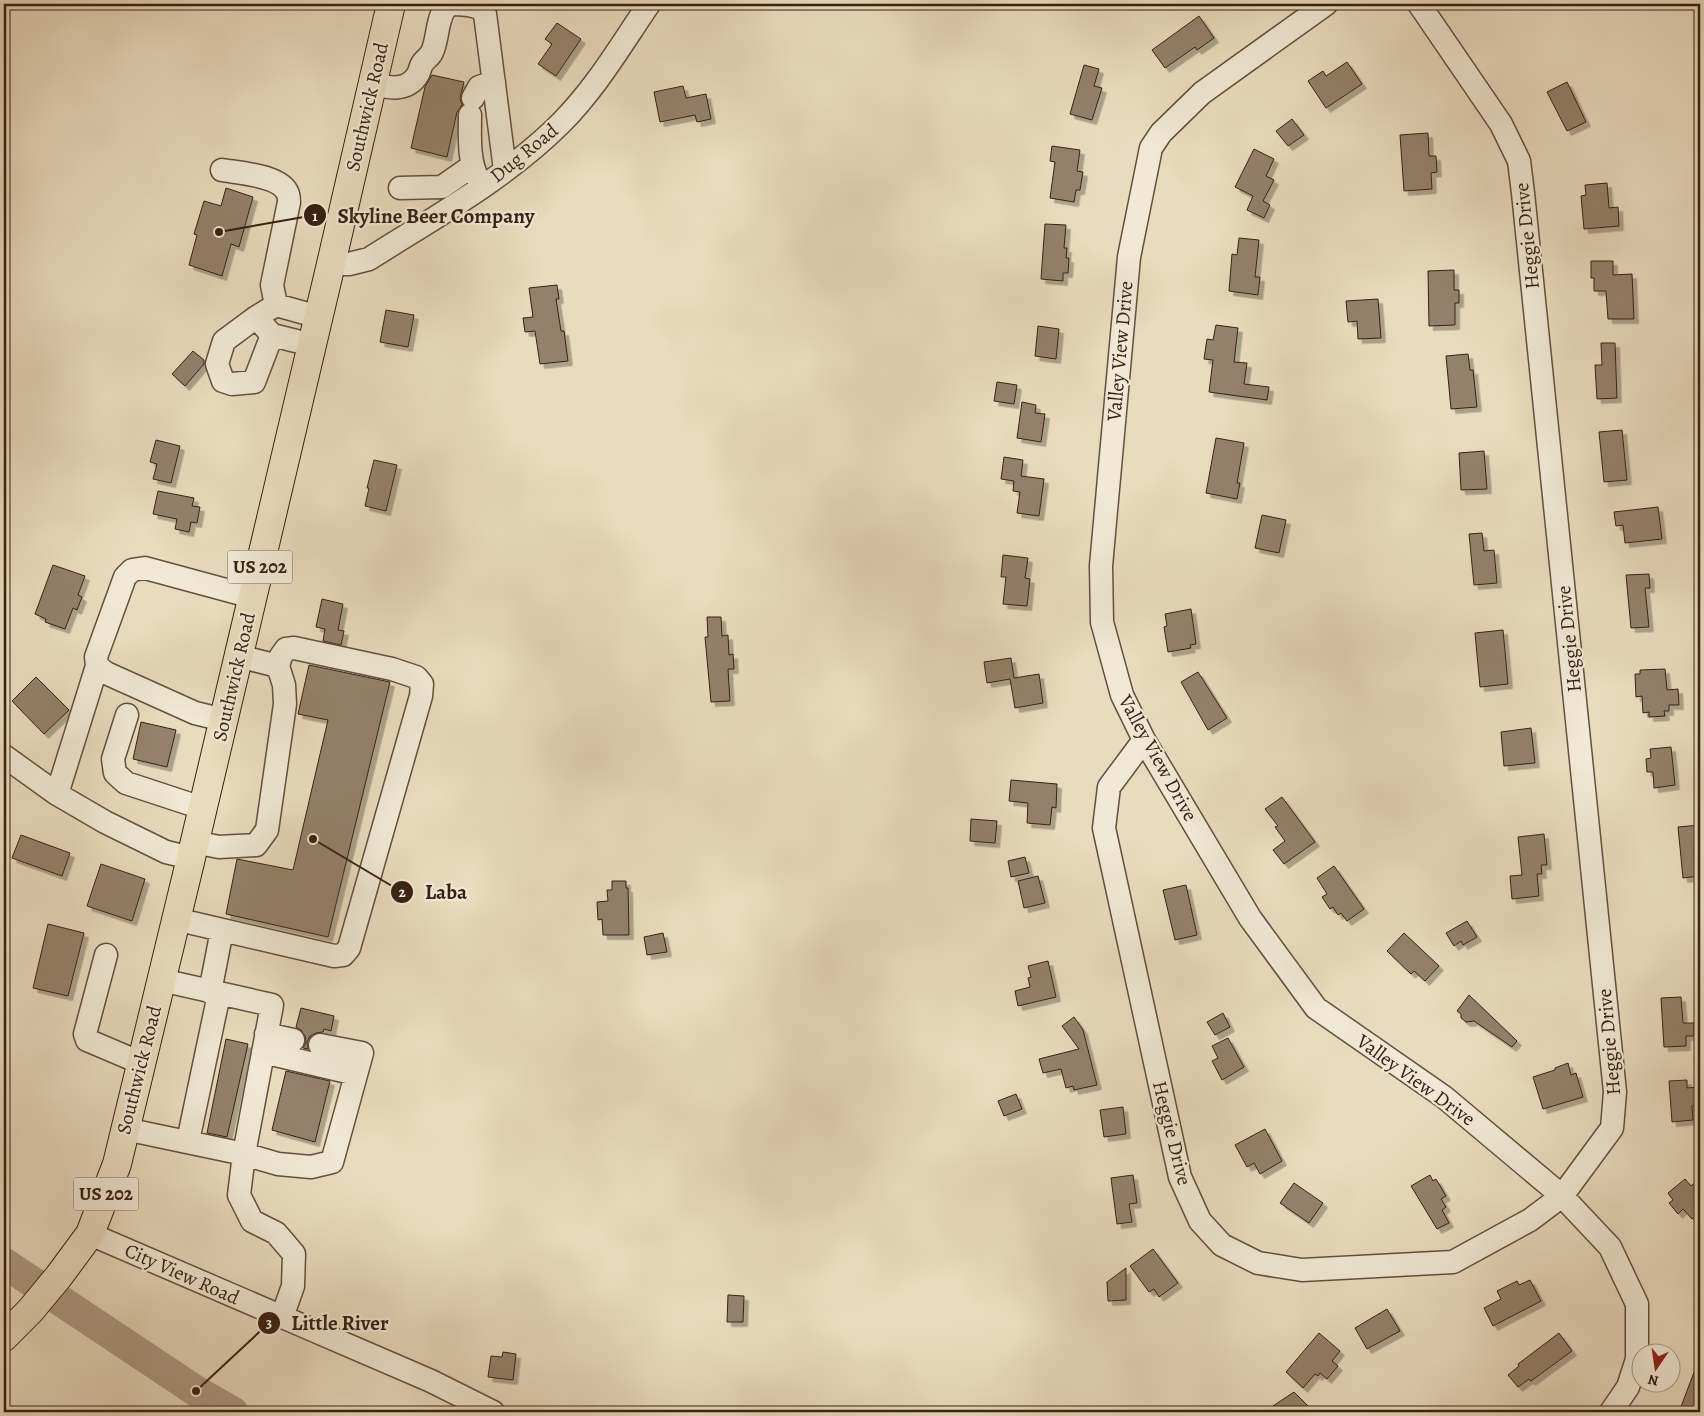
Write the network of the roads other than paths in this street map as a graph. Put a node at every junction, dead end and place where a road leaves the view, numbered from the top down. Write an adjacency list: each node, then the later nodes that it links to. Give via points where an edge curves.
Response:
1 (391, 4): 7 (highway, Southwick Road / US 202)
2 (453, 4): 6 (street, via 476,6 484,12); 7 (street, via 444,9 432,53 414,80 396,88)
3 (648, 4): 10 (street, Dug Road, via 600,78 578,104 546,138)
4 (1326, 4): 25 (street, Valley View Drive, via 1202,93 1161,133 1151,148 1129,257 1101,566 1102,622 1122,695)
5 (1420, 4): 43 (street, Heggie Drive, via 1501,124 1519,161 1522,185 1616,1092 1612,1128)
6 (494, 82): 8 (street, via 479,88 471,107); 10 (street)
7 (373, 84): 13 (highway, Southwick Road / US 202)
8 (472, 166): 11 (street); 12 (street, via 442,187)
9 (222, 170): 14 (street, via 259,176 279,184 288,193 289,202 272,285)
10 (505, 170): 11 (street, Dug Road)
11 (482, 187): 13 (street, Dug Road, via 369,259)
12 (400, 188)
13 (332, 264): 15 (highway, Southwick Road / US 202)
14 (276, 305): 15 (street); 16 (street)
15 (319, 317): 18 (highway, Southwick Road / US 202)
16 (255, 318): 17 (street); 17 (street, via 224,341 217,364 223,381 232,384 254,382)
17 (272, 335): 18 (street)
18 (312, 345): 19 (highway, Southwick Road / US 202)
19 (252, 597): 20 (highway, Southwick Road / US 202); 21 (street, via 145,568 132,570 125,577 96,657)
20 (238, 656): 22 (street); 24 (highway, Southwick Road / US 202)
21 (97, 666): 24 (street, via 196,713); 27 (street)
22 (278, 666): 29 (street, via 285,704 267,830 256,845); 31 (street, via 286,649 294,648 392,669 416,678 422,684 421,696 348,948 343,955 334,956)
23 (127, 715): 28 (street, via 113,759 115,773 126,783)
24 (224, 720): 28 (highway, Southwick Road / US 202)
25 (1144, 740): 43 (street, Valley View Drive, via 1250,918 1316,1008 1444,1097); 43 (street, Heggie Drive, via 1110,787 1104,828 1180,1177 1200,1221 1216,1239 1258,1263 1302,1270 1452,1262 1530,1220)
26 (4, 756): 27 (street)
27 (57, 794): 29 (street, via 166,852)
28 (202, 808): 29 (highway, Southwick Road / US 202)
29 (193, 850): 30 (highway, Southwick Road / US 202)
30 (175, 919): 31 (street); 33 (highway, Southwick Road / US 202)
31 (222, 930): 34 (street)
32 (106, 955): 38 (street, via 84,1034 87,1040)
33 (161, 980): 34 (street); 38 (highway, Southwick Road / US 202)
34 (215, 993): 36 (street, via 272,1005); 41 (street)
35 (293, 1040): 36 (street)
36 (264, 1043): 39 (street); 42 (street)
37 (320, 1045): 39 (street)
38 (141, 1064): 40 (highway, Southwick Road / US 202)
39 (359, 1064): 42 (street, via 332,1162 311,1167 278,1164)
40 (125, 1129): 41 (street); 44 (highway, Southwick Road / US 202, via 117,1164)
41 (188, 1141): 42 (street)
42 (244, 1154): 45 (street, via 239,1195 243,1204 252,1221 276,1233 294,1254 293,1286)
43 (1562, 1196): 48 (street, Valley View Drive, via 1610,1247 1636,1304 1637,1360 1628,1386)
44 (82, 1244): 45 (street, City View Road); 46 (highway, US 202, via 30,1312)
45 (282, 1317): 47 (street, City View Road, via 431,1381)
46 (4, 1337)
47 (493, 1412)
48 (1611, 1412)

